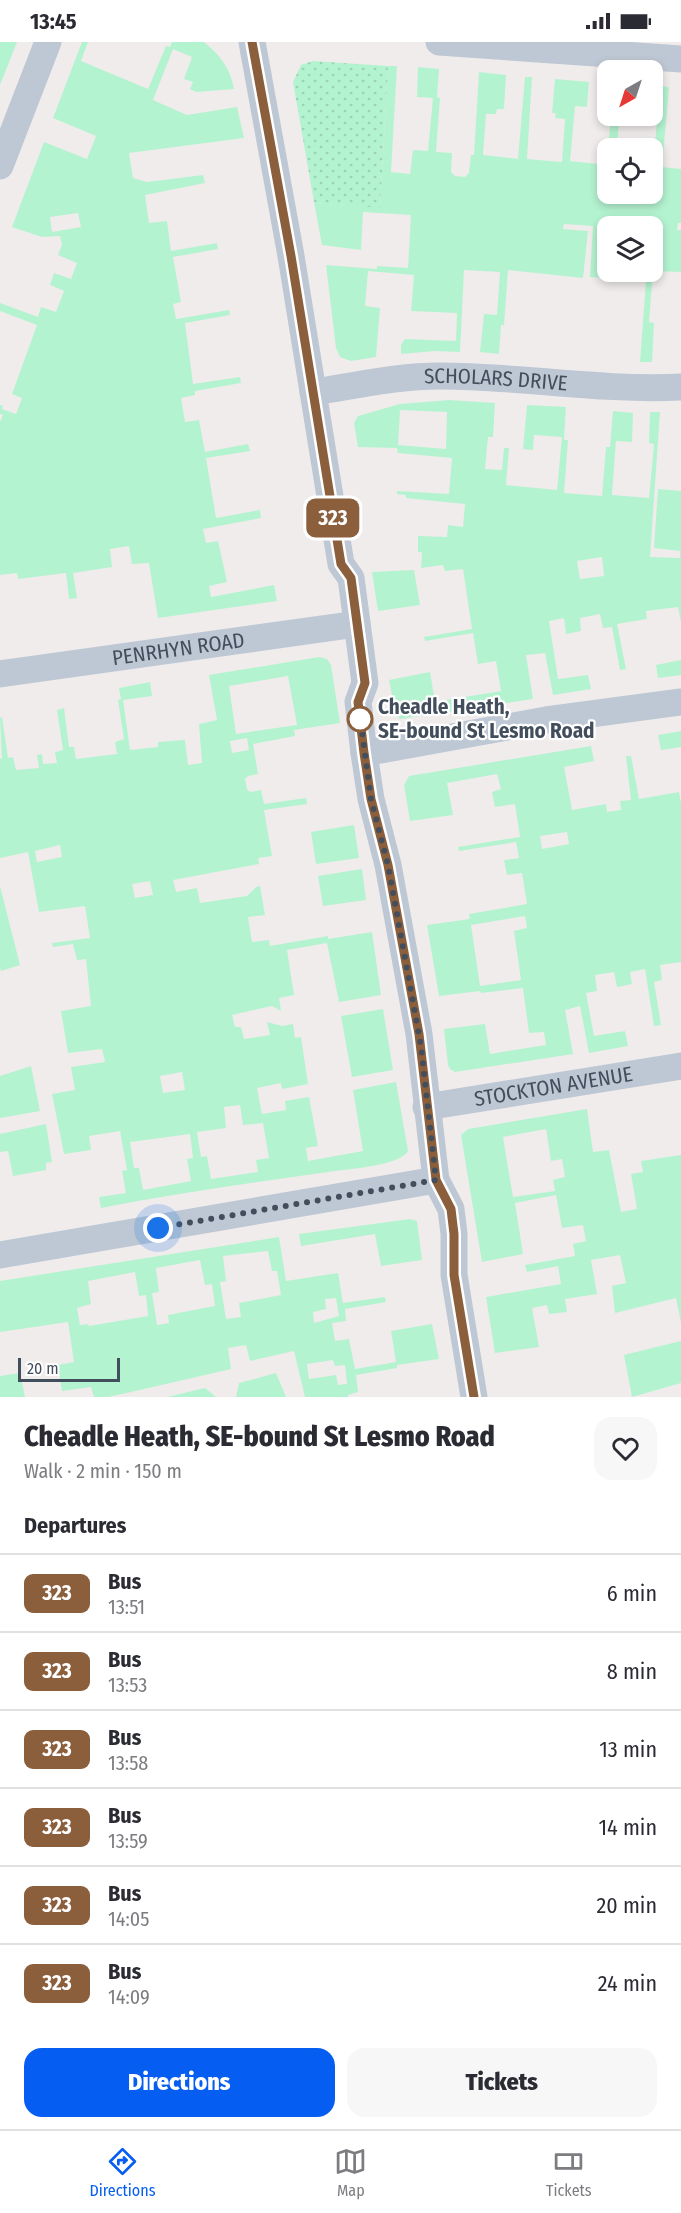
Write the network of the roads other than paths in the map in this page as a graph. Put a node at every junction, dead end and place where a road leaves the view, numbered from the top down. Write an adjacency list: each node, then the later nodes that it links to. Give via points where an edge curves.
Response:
1 (48, 42): 5 (street)
2 (252, 42): 7 (street)
3 (439, 42): 4 (street)
4 (681, 59)
5 (0, 166)
6 (681, 387): 7 (street, SCHOLARS DRIVE, via 437,376 397,378)
7 (313, 392): 8 (street, via 341,564 351,578)
8 (357, 624): 9 (street, PENRHYN ROAD); 11 (street, via 365,683 358,702)
9 (0, 674)
10 (681, 702): 11 (street, via 546,720)
11 (364, 753): 13 (street, via 419,1034)
12 (681, 1066): 13 (street, STOCKTON AVENUE)
13 (426, 1107): 14 (street)
14 (436, 1180): 15 (street); 16 (street, via 451,1209 454,1275)
15 (0, 1255)
16 (474, 1397)

